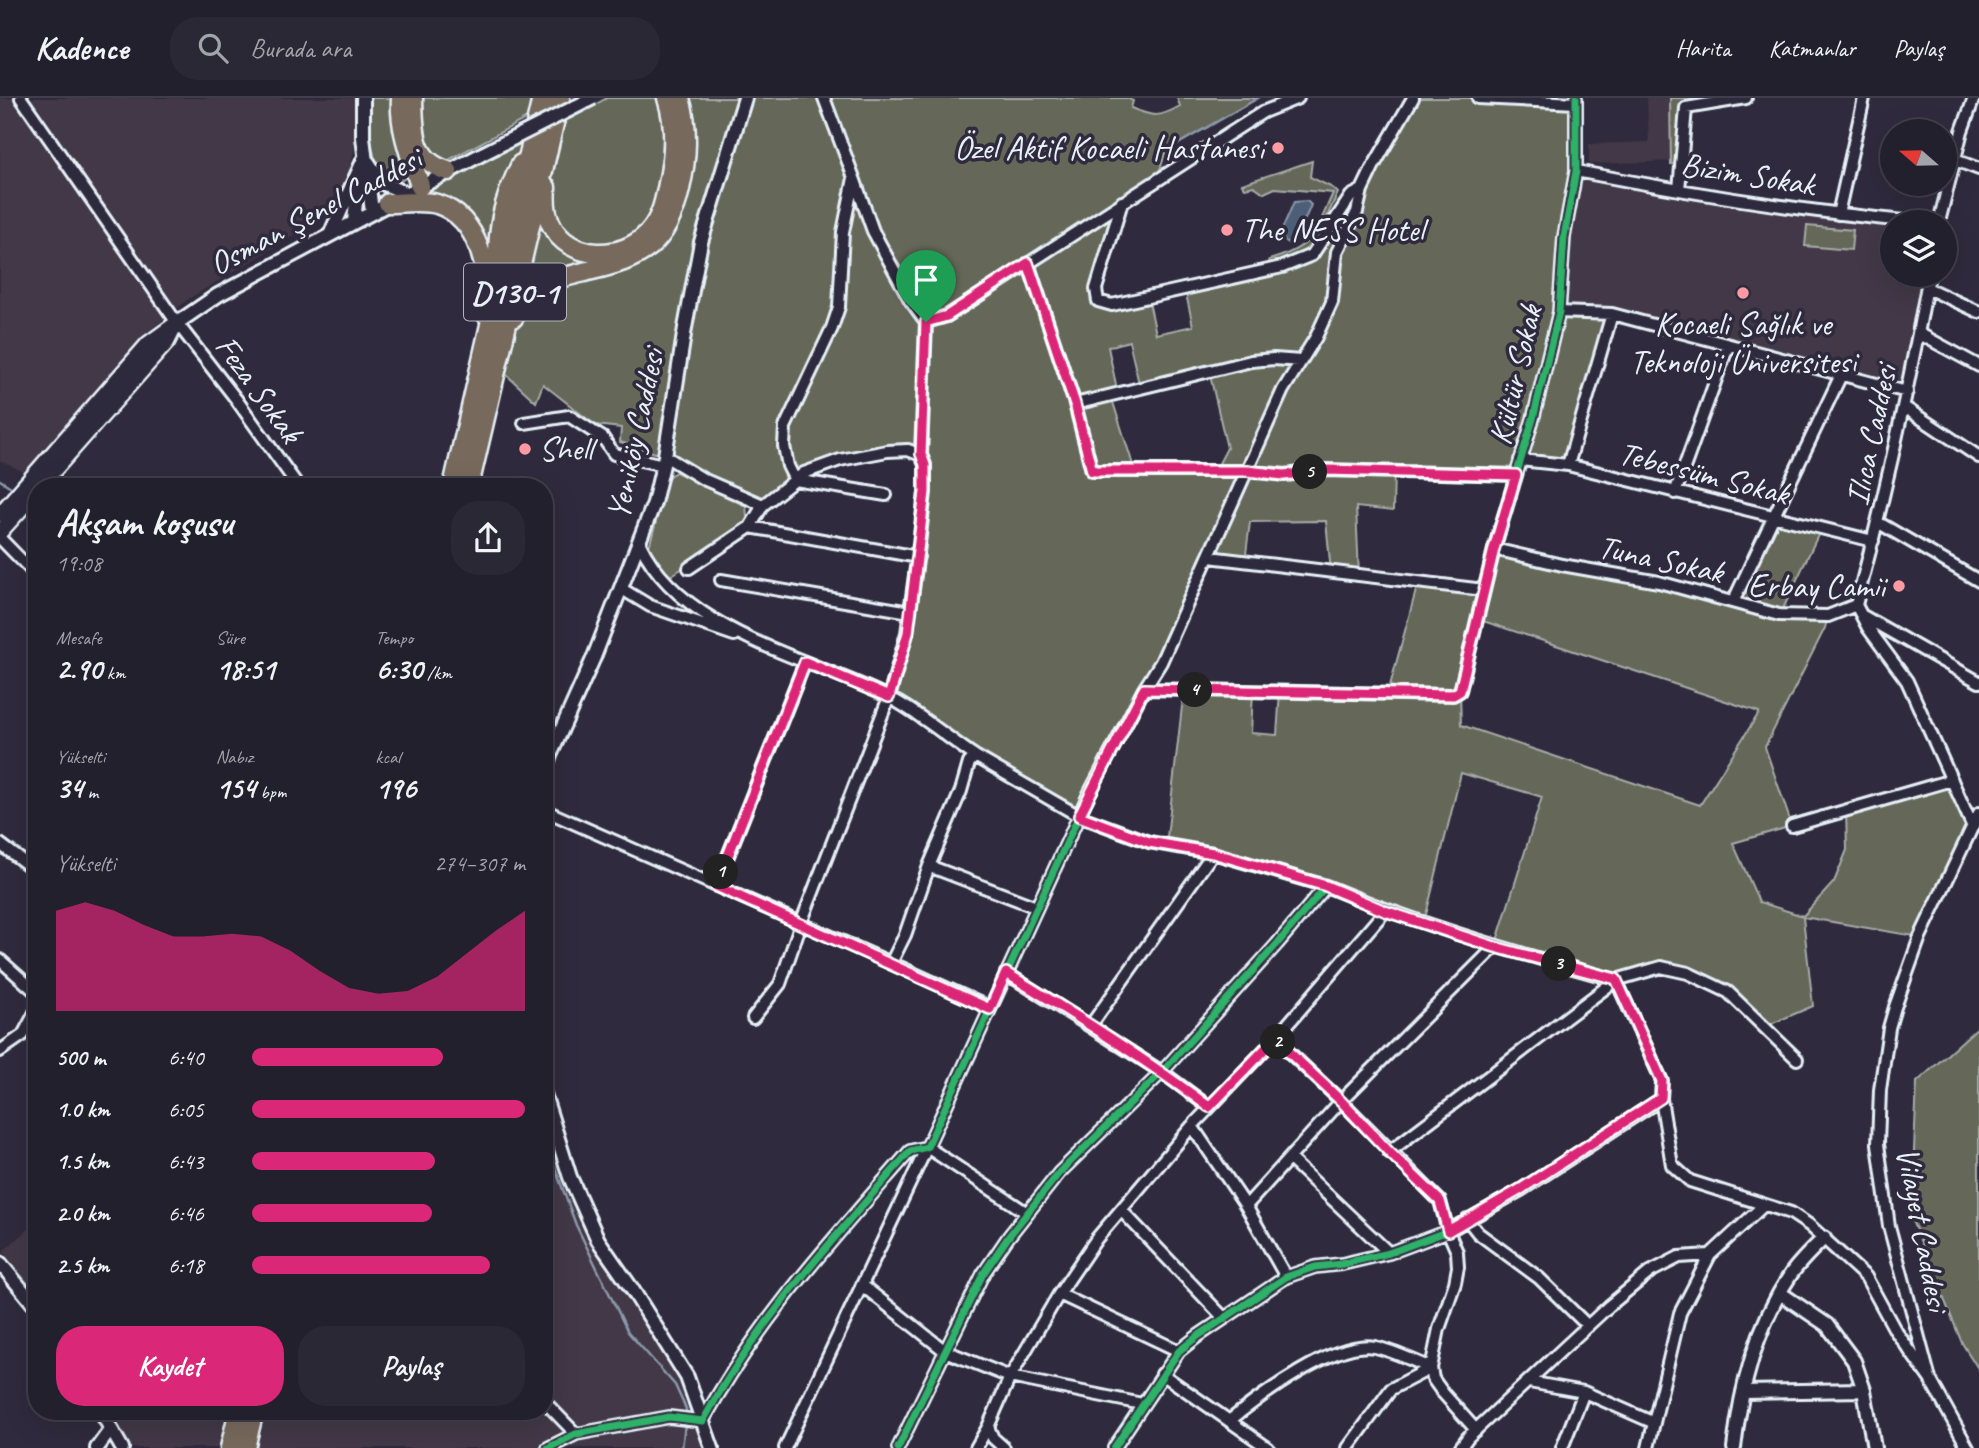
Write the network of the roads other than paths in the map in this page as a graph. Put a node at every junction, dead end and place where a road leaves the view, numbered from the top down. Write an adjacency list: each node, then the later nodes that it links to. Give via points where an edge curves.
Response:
1 (21, 98): 45 (street, Feza Sokak)
2 (363, 98): 23 (street)
3 (401, 98): 29 (highway)
4 (413, 98): 26 (highway, via 415,134 423,157)
5 (559, 98): 21 (highway, D130-1)
6 (593, 98): 26 (street, Osman Şenel Caddesi, bridge)
7 (667, 98): 21 (highway, via 674,137 665,200 649,233 627,249 584,251 558,236 546,206)
8 (680, 98): 46 (highway, via 687,132 686,158 675,211 666,230 637,257 546,284 523,303)
9 (745, 98): 60 (street, Yeniköy Caddesi, via 701,242)
10 (824, 98): 28 (street)
11 (1298, 98): 32 (street, via 1263,112)
12 (1413, 98): 30 (street)
13 (1478, 98): 19 (street)
14 (1696, 98): 20 (street)
15 (1746, 98): 20 (street)
16 (1864, 98): 35 (street)
17 (1974, 98): 22 (street)
18 (542, 100): 21 (highway, D130-1)
19 (1576, 101): 27 (street, Kültür Sokak)
20 (1686, 108): 31 (street)
21 (540, 146): 46 (highway, D130-1); 54 (highway, D130-1, via 521,164 503,207 497,244 498,292)
22 (1957, 153)
23 (365, 155): 29 (street, via 378,179 388,186); 34 (street); 37 (street); 38 (street)
24 (1957, 161): 25 (street)
25 (1979, 169)
26 (448, 171): 29 (street, Osman Şenel Caddesi)
27 (1576, 172): 31 (street, Bizim Sokak); 41 (street, Kültür Sokak, via 1563,237)
28 (854, 178): 44 (street, via 873,231); 70 (street, via 843,232 839,307 785,427 784,446)
29 (413, 190): 33 (street, Osman Şenel Caddesi)
30 (1363, 190): 32 (street, via 1351,196 1312,255 1282,267 1112,305 1098,301 1096,289); 49 (street, via 1336,252 1332,302)
31 (1679, 190): 35 (street, Bizim Sokak)
32 (1122, 202): 39 (street)
33 (388, 203): 34 (street, Osman Şenel Caddesi); 54 (highway, via 436,204 458,216 475,239 485,268 486,308)
34 (372, 212): 37 (street, Osman Şenel Caddesi)
35 (1838, 214): 36 (street, Bizim Sokak)
36 (1880, 218)
37 (354, 222): 38 (street, Osman Şenel Caddesi)
38 (329, 236): 45 (street, Osman Şenel Caddesi, via 201,305)
39 (1028, 263): 44 (street, via 947,316); 53 (street)
40 (1927, 288): 42 (street); 47 (street, Ilıca Caddesi)
41 (1559, 312): 43 (street); 59 (street, Kültür Sokak)
42 (1979, 312)
43 (1612, 314): 48 (street); 61 (street)
44 (926, 322): 57 (street)
45 (177, 323): 62 (main road, Osman Şenel Caddesi, via 167,342 115,392); 67 (street, Feza Sokak)
46 (507, 327): 69 (highway, D130-1)
47 (1920, 334): 50 (street); 52 (street, Ilıca Caddesi)
48 (1728, 345): 51 (street); 72 (street)
49 (1301, 361): 53 (street, via 1251,361); 63 (street)
50 (1979, 366)
51 (1840, 375): 52 (street); 77 (street)
52 (1907, 392): 55 (street, Ilıca Caddesi)
53 (1075, 404): 63 (street, via 1092,471)
54 (472, 407): 68 (highway, D130-1)
55 (1904, 407): 58 (street); 78 (street, Ilıca Caddesi)
56 (524, 423): 60 (street, via 569,416 603,438 614,454)
57 (921, 454): 70 (street, via 908,450 840,460); 85 (street, via 925,492)
58 (1979, 457)
59 (1520, 460): 61 (street, Tebessüm Sokak); 64 (street, Kültür Sokak)
60 (664, 461): 75 (street); 83 (street, Yeniköy Caddesi)
61 (1567, 466): 72 (street, Tebessüm Sokak)
62 (48, 469): 65 (main road, Osman Şenel Caddesi); 66 (main road, Osman Şenel Caddesi)
63 (1247, 471): 64 (street); 86 (street)
64 (1516, 475): 84 (street, Kültür Sokak)
65 (38, 478)
66 (44, 478)
67 (292, 478)
68 (455, 478)
69 (471, 478)
70 (795, 480): 73 (street); 75 (street)
71 (28, 488): 76 (main road, Osman Şenel Caddesi)
72 (1675, 493): 77 (street, Tebessüm Sokak)
73 (886, 495)
74 (28, 501): 80 (main road)
75 (763, 505): 79 (street)
76 (0, 514)
77 (1774, 518): 82 (street, Tebessüm Sokak); 93 (street)
78 (1879, 523): 82 (street, Ilıca Caddesi); 90 (street)
79 (750, 527): 85 (street); 88 (street)
80 (0, 532)
81 (0, 538): 87 (street)
82 (1873, 541): 94 (street, Ilıca Caddesi)
83 (640, 544): 91 (street, Yeniköy Caddesi); 96 (street, via 650,565 672,588)
84 (1494, 549): 92 (street, Kültür Sokak); 93 (street, Tuna Sokak, via 1659,582)
85 (918, 557): 95 (street)
86 (1209, 557): 92 (street); 99 (street)
87 (28, 567)
88 (689, 568)
89 (721, 580): 95 (street)
90 (1979, 581)
91 (622, 589): 96 (street, via 650,606); 101 (street, Yeniköy Caddesi)
92 (1484, 590): 99 (street, Kültür Sokak, via 1460,691 1453,695)
93 (1732, 602): 94 (street, Tuna Sokak, via 1779,615 1828,617)
94 (1858, 610): 98 (street); 103 (street, via 1906,681)
95 (910, 612): 100 (street)
96 (753, 642): 97 (street)
97 (805, 662): 100 (street); 113 (street)
98 (1979, 682)
99 (1144, 689): 106 (street)
100 (889, 697): 102 (street); 117 (street)
101 (553, 748)
102 (975, 756): 106 (street); 112 (street)
103 (1952, 780): 107 (street); 108 (street)
104 (1979, 813): 108 (street, Vilayet Caddesi)
105 (553, 814): 113 (street)
106 (1079, 816): 110 (street, via 1149,842); 115 (street)
107 (1792, 825)
108 (1972, 825): 162 (street, Vilayet Caddesi, via 1920,937 1895,1007 1880,1090 1878,1144 1889,1226)
109 (0, 844): 111 (street)
110 (1213, 853): 114 (street); 126 (street)
111 (28, 865)
112 (929, 866): 115 (street); 120 (street)
113 (716, 886): 117 (street)
114 (1326, 886): 116 (street); 131 (street)
115 (1036, 907): 121 (street)
116 (1385, 911): 118 (street); 128 (street)
117 (801, 923): 120 (street); 125 (street, via 780,984)
118 (1495, 947): 122 (street); 133 (street)
119 (0, 960): 123 (street)
120 (891, 963): 124 (street)
121 (1006, 973): 124 (street); 126 (street)
122 (1616, 979): 130 (street, via 1661,967 1688,973 1728,992); 132 (street, via 1662,1081); 138 (street)
123 (28, 985)
124 (990, 1009): 137 (street)
125 (753, 1017)
126 (1091, 1025): 131 (street)
127 (28, 1026): 129 (street, via 23,1035)
128 (1275, 1039): 133 (street); 134 (street)
129 (0, 1051)
130 (1797, 1059)
131 (1162, 1072): 134 (street); 143 (street, via 1059,1173)
132 (1661, 1098): 140 (street, via 1672,1165 1690,1181); 144 (street)
133 (1341, 1101): 138 (street); 139 (street)
134 (1209, 1107): 136 (street)
135 (553, 1123): 172 (street, via 570,1177 598,1240 687,1377)
136 (1192, 1126): 141 (street); 142 (street)
137 (927, 1147): 143 (street); 151 (street); 172 (street, via 910,1151 797,1281)
138 (1389, 1152): 145 (street, via 1440,1201)
139 (1290, 1159): 141 (street); 147 (street)
140 (1764, 1205): 146 (street, via 1791,1213); 148 (street)
141 (1246, 1206): 150 (street)
142 (1122, 1211): 153 (street, via 1097,1238); 155 (street)
143 (1027, 1213): 157 (street, via 983,1275)
144 (1467, 1219): 145 (street); 156 (street)
145 (1448, 1231): 147 (street); 159 (street, via 1458,1267)
146 (1824, 1238): 152 (street); 162 (street, via 1867,1277 1895,1330)
147 (1389, 1253): 150 (street)
148 (1710, 1255): 156 (street, via 1679,1257 1650,1272); 174 (street, via 1680,1313)
149 (0, 1263): 154 (street)
150 (1286, 1277): 155 (street)
151 (863, 1286): 157 (street); 186 (street)
152 (1780, 1293): 164 (street, via 1827,1325 1854,1362); 166 (street, via 1765,1317)
153 (1059, 1294): 158 (street); 161 (street)
154 (28, 1297)
155 (1224, 1318): 158 (street)
156 (1588, 1326): 163 (street)
157 (945, 1351): 161 (street); 187 (street)
158 (1180, 1351): 160 (street)
159 (1430, 1368): 173 (street, via 1373,1347 1344,1349 1270,1388); 177 (street, via 1443,1393); 191 (street, via 1391,1389)
160 (1162, 1374): 167 (street); 173 (street)
161 (1010, 1377): 167 (street); 175 (street)
162 (1930, 1379): 197 (street)
163 (1529, 1382): 165 (street); 177 (street)
164 (1864, 1391): 166 (street); 196 (street)
165 (1584, 1392): 174 (street); 193 (street)
166 (1743, 1392): 195 (street)
167 (1142, 1404): 190 (street)
168 (553, 1410): 178 (street)
169 (106, 1420): 176 (street)
170 (237, 1420): 182 (highway)
171 (252, 1420): 183 (highway)
172 (697, 1420): 178 (street, via 677,1418); 185 (street)
173 (1229, 1421): 179 (street)
174 (1652, 1422): 194 (street)
175 (988, 1427): 188 (street); 189 (street)
176 (111, 1429): 180 (street); 181 (street)
177 (1476, 1430): 192 (street)
178 (576, 1434): 184 (street)
179 (1264, 1447)
180 (97, 1448)
181 (121, 1448)
182 (230, 1448)
183 (245, 1448)
184 (548, 1448)
185 (712, 1448)
186 (785, 1448)
187 (898, 1448)
188 (976, 1448)
189 (1004, 1448)
190 (1114, 1448)
191 (1348, 1448)
192 (1460, 1448)
193 (1562, 1448)
194 (1648, 1448)
195 (1734, 1448)
196 (1874, 1448)
197 (1968, 1448)

